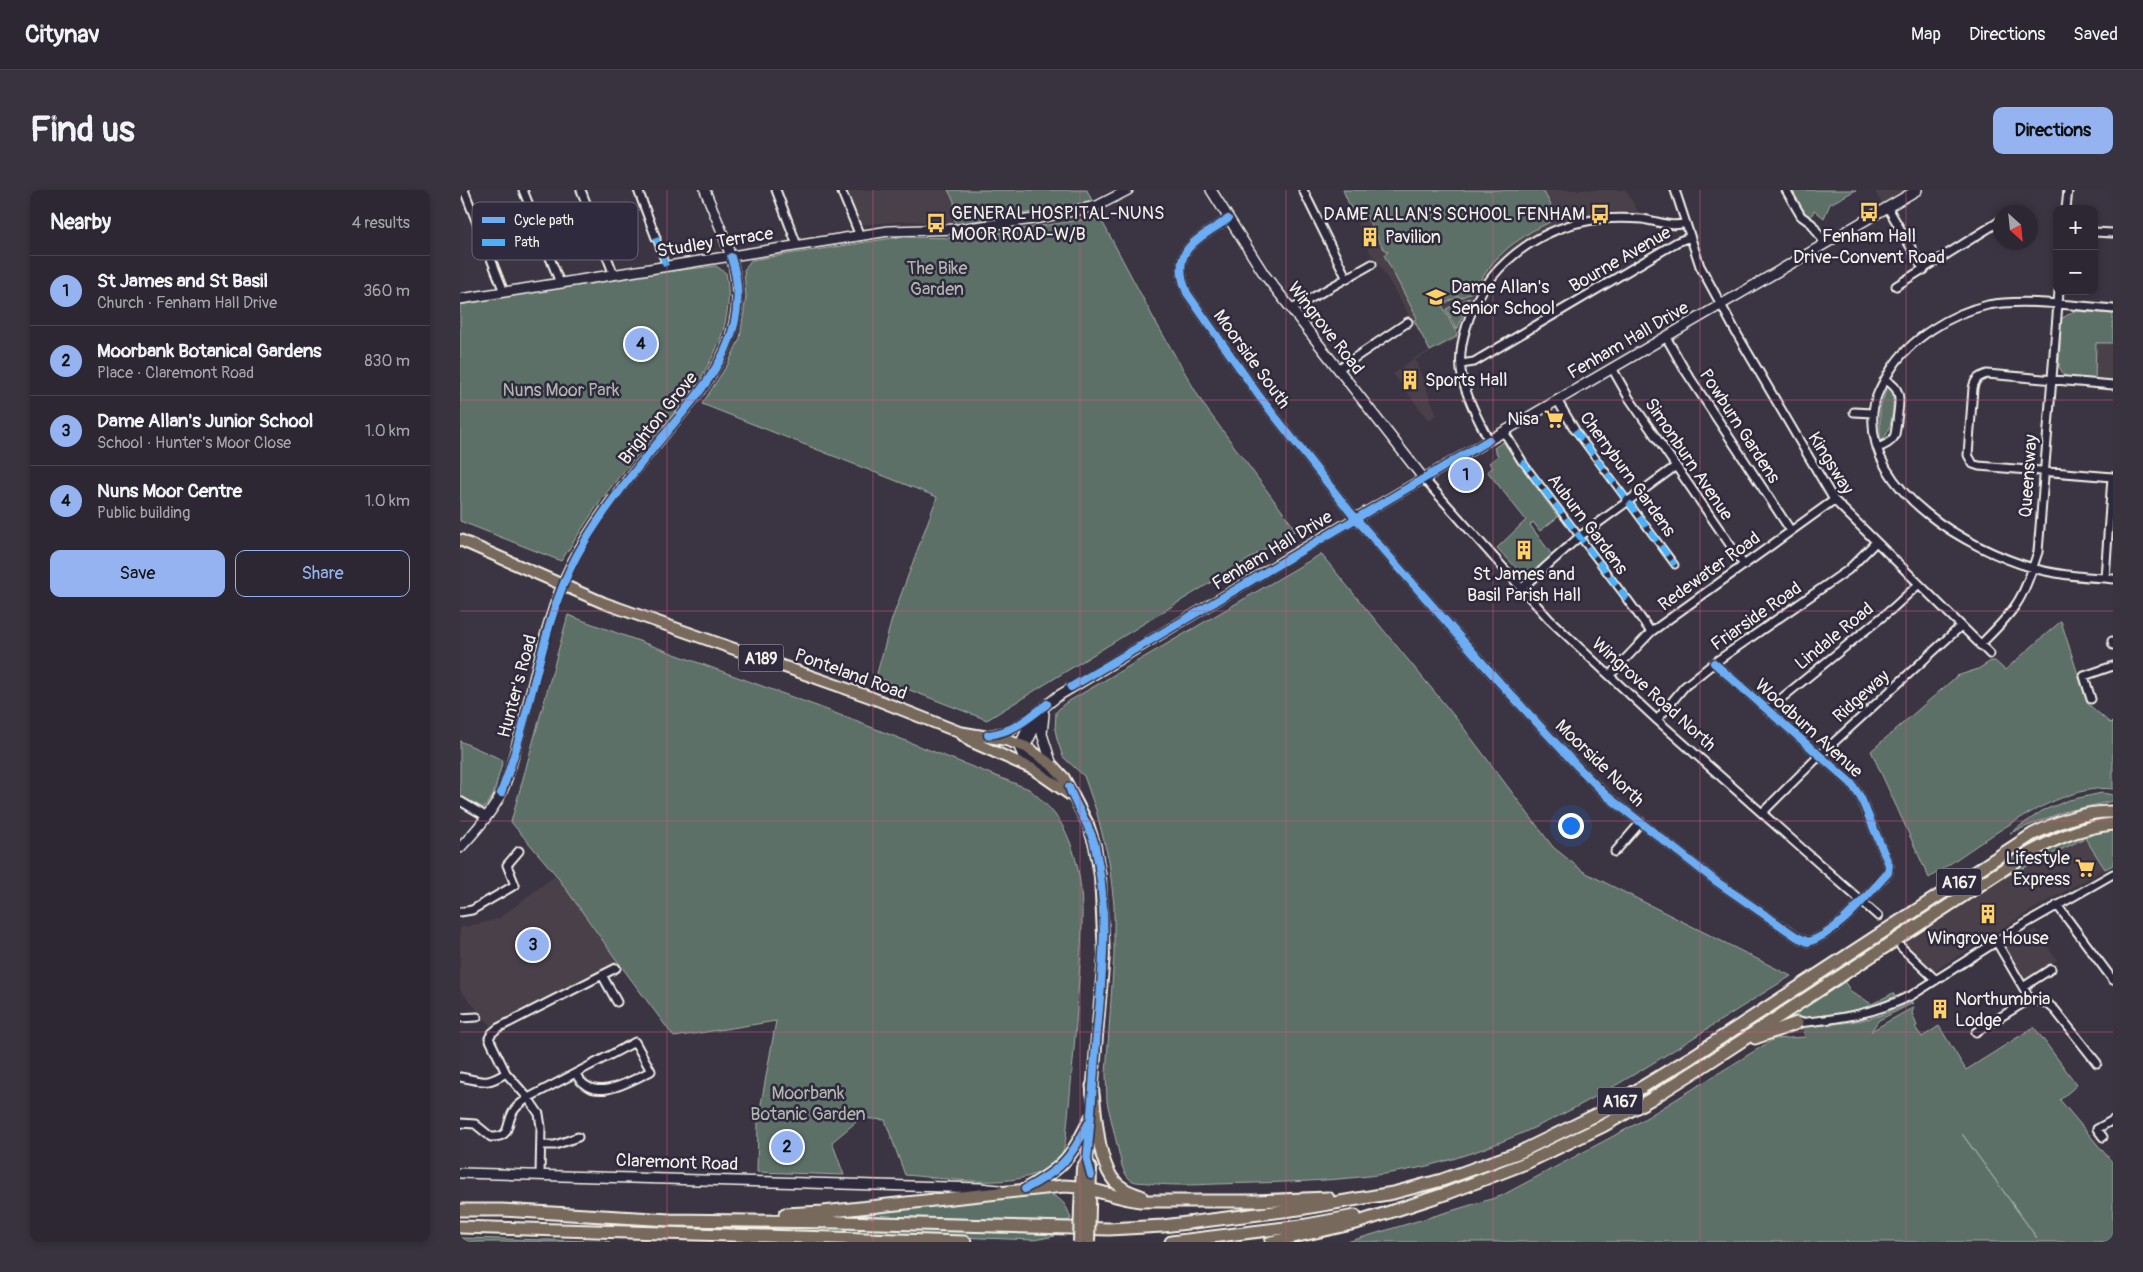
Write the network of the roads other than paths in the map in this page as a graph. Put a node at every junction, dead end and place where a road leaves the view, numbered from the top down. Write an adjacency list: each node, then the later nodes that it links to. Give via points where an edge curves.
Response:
1 (464, 190): 19 (street)
2 (523, 190): 15 (street)
3 (581, 190): 16 (street)
4 (638, 190): 27 (street)
5 (705, 190): 30 (street, Brighton Grove)
6 (776, 190): 29 (street)
7 (841, 190): 25 (street)
8 (1211, 190): 20 (street, Wingrove Road)
9 (1303, 190): 38 (street)
10 (1675, 190): 21 (street, Kingsway)
11 (1786, 190): 28 (street, via 1801,216 1812,224)
12 (1917, 190): 18 (street, Fenham Hall Drive)
13 (2068, 190): 17 (street)
14 (1126, 191): 25 (street, Studley Terrace, via 1097,206 1076,212 961,230 919,229)
15 (528, 202)
16 (586, 202)
17 (2066, 205)
18 (1888, 208): 28 (street, Fenham Hall Drive); 36 (street)
19 (472, 210)
20 (1228, 219): 47 (street, Wingrove Road); 70 (street, Moorside South, via 1189,246 1182,260 1180,276 1187,293 1259,396)
21 (1686, 223): 26 (street, Kingsway); 50 (street, via 1676,226 1643,219 1599,219 1567,226 1533,241 1490,278 1479,296 1463,338)
22 (1993, 226): 36 (street)
23 (2098, 232): 24 (street)
24 (2113, 233)
25 (860, 236): 29 (street, Studley Terrace)
26 (1690, 237): 44 (street, Kingsway, via 1700,266); 50 (street, Bourne Avenue, via 1474,362)
27 (656, 238): 35 (street)
28 (1825, 244): 44 (street, Fenham Hall Drive)
29 (798, 245): 30 (street, Studley Terrace)
30 (731, 257): 35 (street, Studley Terrace); 81 (street, Brighton Grove, via 739,301 725,351 704,386 604,511 583,544)
31 (491, 260): 41 (street)
32 (551, 260): 39 (street)
33 (608, 260): 37 (street)
34 (1372, 264): 38 (street)
35 (666, 266): 37 (street, Studley Terrace)
36 (1924, 270): 40 (street)
37 (614, 275): 39 (street, Studley Terrace)
38 (1347, 278): 47 (street)
39 (560, 284): 41 (street, Studley Terrace)
40 (1896, 286)
41 (504, 292): 43 (street, Studley Terrace)
42 (2059, 295): 45 (street, Queensway)
43 (460, 299)
44 (1721, 305): 49 (street, Fenham Hall Drive); 68 (street, Kingsway)
45 (2058, 305): 46 (street); 53 (street, via 2008,302 1965,314 1919,339 1897,359); 54 (street, Queensway)
46 (2113, 309)
47 (1292, 310): 52 (street, Wingrove Road)
48 (1408, 322): 52 (street)
49 (1666, 336): 51 (street, Fenham Hall Drive); 71 (street, Powburn Gardens)
50 (1461, 364): 61 (street, via 1465,385)
51 (1612, 368): 56 (street, Fenham Hall Drive); 64 (street, Simonburn Avenue)
52 (1338, 370): 67 (street, Wingrove Road)
53 (1885, 380): 58 (street, via 1875,400); 62 (street, via 1894,384 1899,402 1894,436 1885,446)
54 (2051, 380): 55 (street); 65 (street, Queensway); 65 (street, via 1986,374 1974,381 1973,388 1968,455 1973,464)
55 (2113, 385)
56 (1557, 400): 59 (street, Cherryburn Gardens); 60 (street, Fenham Hall Drive)
57 (1854, 412): 58 (street)
58 (1873, 413): 62 (street)
59 (1575, 430): 69 (street, Cherryburn Gardens)
60 (1504, 432): 61 (street, Fenham Hall Drive); 63 (street, Auburn Gardens)
61 (1490, 440): 67 (street, Fenham Hall Drive)
62 (1877, 448): 77 (street, via 1888,471 1930,516 1987,550)
63 (1522, 462): 72 (street, Auburn Gardens)
64 (1676, 466): 69 (street); 76 (street, Simonburn Avenue)
65 (2044, 472): 66 (street); 77 (street, Queensway, via 2038,552)
66 (2113, 477): 78 (street)
67 (1424, 479): 70 (street, Fenham Hall Drive); 82 (street, Wingrove Road North)
68 (1834, 500): 71 (street, Redewater Road); 74 (street, Kingsway)
69 (1628, 502): 72 (street); 75 (street, Cherryburn Gardens)
70 (1356, 518): 92 (street, Fenham Hall Drive, via 1108,665); 107 (street, Moorside North, via 1500,683 1608,796)
71 (1791, 531): 76 (street, Redewater Road)
72 (1579, 537): 82 (street); 83 (street, Auburn Gardens)
73 (460, 540): 81 (main road, A189)
74 (1876, 542): 80 (street, Kingsway); 88 (street, Friarside Road, via 1848,570)
75 (1675, 565)
76 (1744, 565): 85 (street, Redewater Road)
77 (2032, 568): 78 (street, via 2050,573); 86 (street, Queensway, via 2018,602)
78 (2105, 578): 79 (street)
79 (2113, 579)
80 (1919, 584): 84 (street, Kingsway); 93 (street, Lindale Road)
81 (563, 586): 96 (main road, Ponteland Road / A189); 106 (street, Hunter's Road, via 508,773 501,794)
82 (1522, 588): 90 (street, Wingrove Road North, via 1549,619)
83 (1627, 600): 85 (street, Auburn Gardens)
84 (1961, 626): 86 (street, Kingsway); 99 (street, Ridgeway)
85 (1651, 632): 90 (street, Redewater Road)
86 (1980, 645): 87 (street, Kingsway)
87 (1990, 654)
88 (1714, 663): 93 (street, Woodburn Avenue); 95 (street, Friarside Road, via 1684,687)
89 (2113, 666): 91 (street, via 2084,676)
90 (1610, 675): 95 (street, Wingrove Road North)
91 (2091, 699)
92 (1046, 707): 94 (street, Fenham Hall Drive); 98 (street, Fenham Hall Drive); 101 (street, via 1042,734)
93 (1767, 710): 99 (street, Woodburn Avenue)
94 (1033, 716): 97 (street, via 1009,731); 98 (street, Fenham Hall Drive)
95 (1657, 720): 105 (street, Wingrove Road North)
96 (959, 732): 97 (main road, Ponteland Road / A189); 100 (main road, Ponteland Road / A189, via 970,741)
97 (988, 735): 98 (main road, Ponteland Road / A189)
98 (1022, 749): 100 (street); 101 (main road, Ponteland Road / A189); 102 (street)
99 (1820, 755): 105 (street, Ridgeway); 113 (street, Woodburn Avenue, via 1851,783 1861,798 1890,865 1888,873)
100 (1010, 757): 102 (main road, Ponteland Road / A189)
101 (1052, 765): 102 (main road, Ponteland Road / A189, via 1064,778)
102 (1070, 794): 136 (main road, A189, via 1092,837 1100,876 1104,955)
103 (460, 801): 106 (street)
104 (2113, 810): 149 (highway, A167, via 2069,819 2026,838 1690,1058 1598,1114 1520,1152 1442,1180)
105 (1763, 812): 113 (street, Wingrove Road North)
106 (487, 816): 109 (street, Hunter's Road)
107 (1641, 822): 111 (street); 113 (street, Moorside North, via 1717,882 1808,942 1818,939)
108 (2113, 824): 131 (highway, A167, via 2073,833 2021,858)
109 (460, 848)
110 (519, 851): 115 (street, via 507,865 515,885 472,910)
111 (1615, 852)
112 (2113, 874): 114 (street)
113 (1862, 900): 116 (street, Wingrove Road North)
114 (2057, 905): 117 (street); 123 (street)
115 (460, 912)
116 (1878, 916)
117 (1996, 941): 122 (street); 124 (street)
118 (1902, 947): 122 (street)
119 (616, 968): 121 (street)
120 (2051, 969): 124 (street)
121 (602, 975): 126 (street); 133 (street, via 492,1033 489,1038)
122 (1936, 980): 129 (street, via 1879,1010 1839,1020)
123 (2113, 980)
124 (2023, 986): 125 (street)
125 (2030, 999): 130 (street); 132 (street, via 2048,1004 2055,1010)
126 (617, 1002)
127 (477, 1017): 128 (street)
128 (460, 1018)
129 (1797, 1023): 131 (highway)
130 (1976, 1032)
131 (1737, 1044): 152 (highway, A167, via 1603,1126 1526,1163)
132 (2097, 1063)
133 (506, 1073): 135 (street, via 490,1082); 137 (street)
134 (576, 1074): 134 (street, via 635,1042 650,1070 619,1088 588,1088); 137 (street)
135 (460, 1077)
136 (1092, 1086): 138 (main road, A189); 150 (highway, via 1100,1142 1112,1178 1130,1192)
137 (528, 1098): 140 (street, via 514,1110 508,1130 501,1136 491,1137 475,1124); 143 (street, via 541,1120)
138 (1091, 1117): 146 (highway, via 1067,1160); 147 (main road, A189, via 1088,1160 1091,1169)
139 (2113, 1120): 142 (street, via 2097,1129)
140 (460, 1123)
141 (578, 1137): 143 (street)
142 (2103, 1137)
143 (541, 1146): 145 (street)
144 (460, 1173): 145 (street, Claremont Road)
145 (540, 1174): 148 (street, Claremont Road)
146 (1025, 1188): 147 (highway); 148 (highway)
147 (1086, 1188): 150 (highway, via 1125,1199); 151 (main road, A189)
148 (1006, 1191): 154 (highway, via 824,1212)
149 (1393, 1193): 150 (highway, via 1323,1199); 154 (highway, A167, via 1290,1210 1163,1226 1109,1229)
150 (1162, 1201)
151 (1085, 1208): 159 (main road, A189, bridge); 160 (main road, A189, bridge)
152 (1399, 1208): 161 (highway, A167, via 1301,1226); 162 (highway, via 1356,1223)
153 (460, 1210): 154 (highway, A167)
154 (670, 1220)
155 (460, 1227): 156 (highway)
156 (676, 1232): 157 (highway); 158 (highway)
157 (766, 1242)
158 (966, 1242)
159 (1079, 1242)
160 (1089, 1242)
161 (1171, 1242)
162 (1271, 1242)

